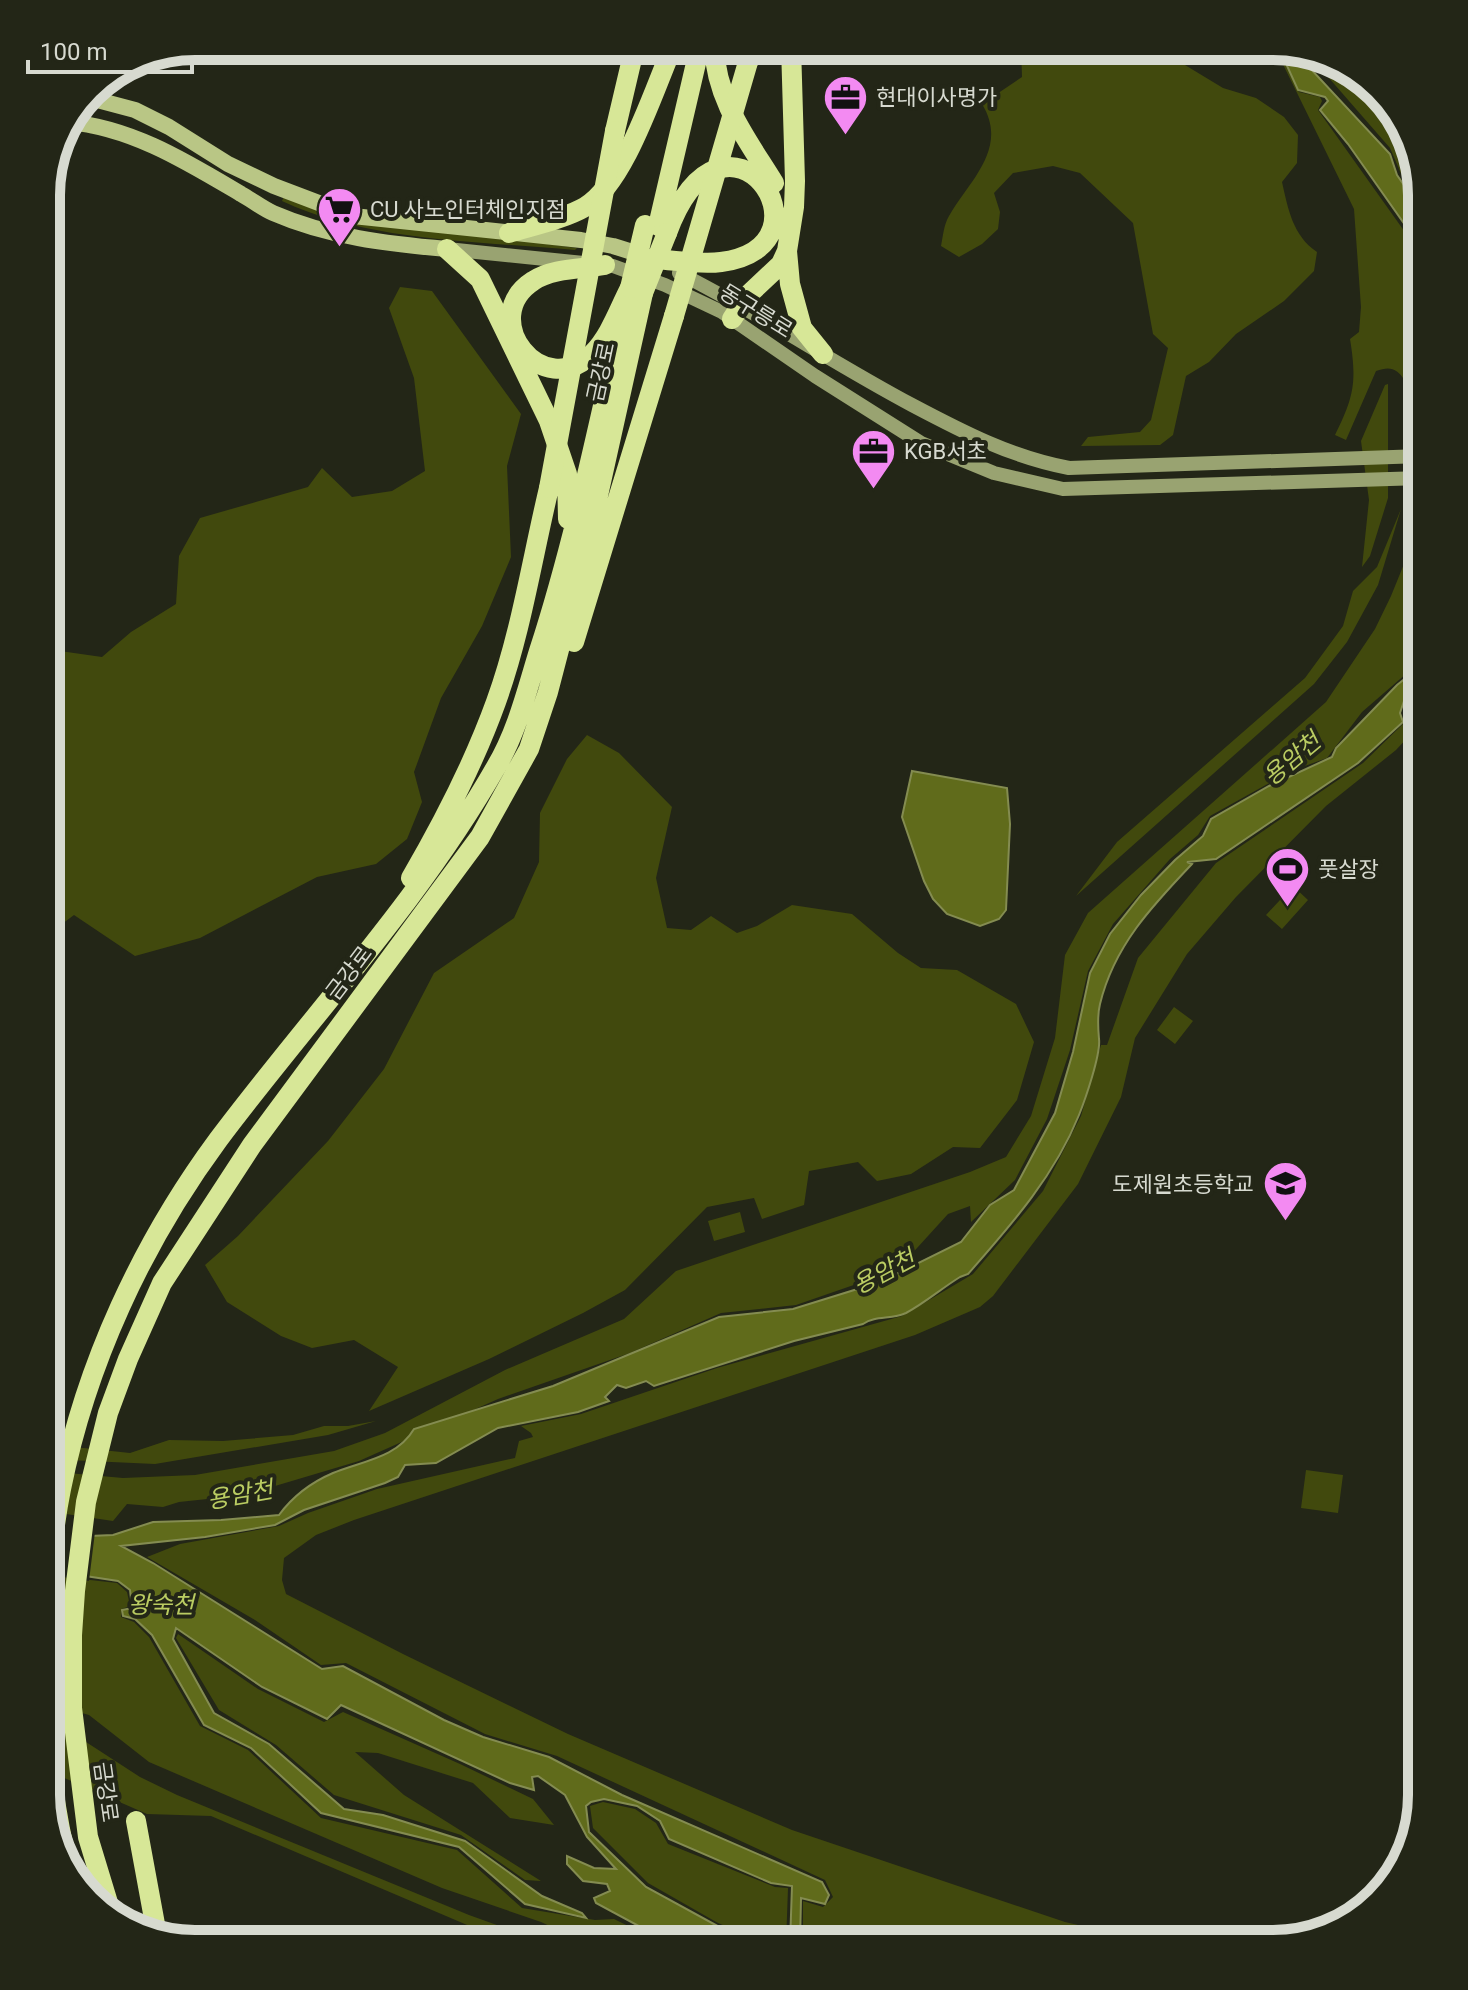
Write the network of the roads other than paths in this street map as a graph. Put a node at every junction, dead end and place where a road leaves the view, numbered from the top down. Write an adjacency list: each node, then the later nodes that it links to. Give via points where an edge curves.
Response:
1 (632, 60): 23 (highway, bridge, via 513,646 470,763 428,849)
2 (667, 60): 11 (highway, via 624,158 601,191 586,206)
3 (684, 60): 10 (highway, 금강로)
4 (697, 60): 10 (highway, 금강로)
5 (716, 60): 12 (highway, via 732,117 778,190)
6 (748, 60): 22 (highway, bridge, via 566,667)
7 (791, 60): 12 (highway, via 795,181)
8 (98, 100): 11 (main road, 동구릉로, via 135,110 251,175 353,216)
9 (81, 123): 13 (main road, 동구릉로, via 130,134 271,212 316,228 388,244)
10 (656, 229): 14 (highway, via 698,180 718,168 753,173 772,196 773,224 748,254 720,262); 16 (highway, 금강로, bridge)
11 (509, 233): 14 (main road, 동구릉로, via 581,240)
12 (788, 242): 17 (highway, via 775,270); 18 (highway, via 790,284 802,328)
13 (447, 249): 15 (street, 동구릉로); 21 (highway, via 480,279 549,421 567,474)
14 (653, 259): 17 (street, 동구릉로)
15 (605, 265): 16 (highway, via 543,276 522,290 511,321 525,355 551,368 584,361); 17 (street, 동구릉로)
16 (636, 291): 21 (highway, 금강로); 22 (highway, 금강로, via 591,527)
17 (737, 312): 18 (street, 동구릉로); 20 (street, 동구릉로, via 815,376 921,443 994,473 1063,489)
18 (823, 354): 19 (street, 동구릉로, via 962,432 1003,451 1069,468)
19 (1408, 457)
20 (1408, 479)
21 (565, 572): 23 (highway, 금강로, via 499,763 446,850)
22 (529, 749): 26 (highway, 금강로, via 480,837 252,1145 162,1283 128,1359 100,1440 86,1502 72,1635 79,1783)
23 (371, 945): 24 (highway, 금강로, via 217,1142 166,1221 127,1291 74,1432)
24 (60, 1490)
25 (136, 1821): 27 (highway)
26 (106, 1897)
27 (155, 1924)

